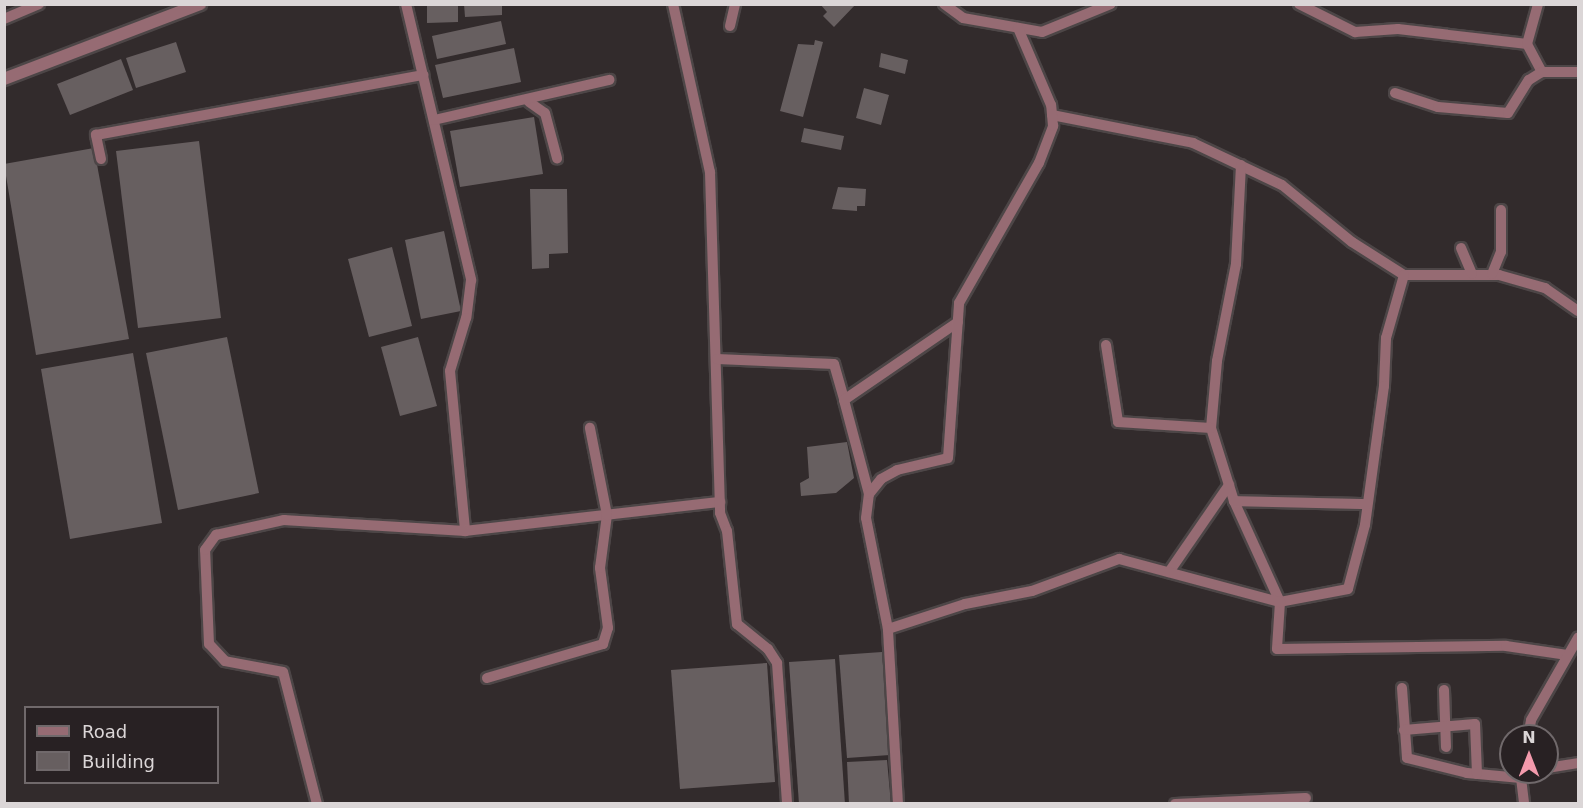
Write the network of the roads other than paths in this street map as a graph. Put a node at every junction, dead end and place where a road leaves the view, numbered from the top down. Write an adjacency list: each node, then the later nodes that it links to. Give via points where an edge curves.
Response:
1 (39, 4): 10 (street)
2 (200, 4): 17 (street)
3 (406, 4): 16 (street)
4 (673, 4): 34 (street, via 710,172)
5 (735, 4): 11 (street)
6 (944, 4): 12 (street, via 963,18)
7 (1111, 4): 12 (street, via 1042,32)
8 (1299, 4): 13 (street, via 1355,32 1398,29)
9 (1538, 4): 13 (street)
10 (4, 19)
11 (730, 26)
12 (1018, 28): 21 (street)
13 (1527, 44): 14 (street)
14 (1542, 72): 15 (street); 19 (street, via 1529,80 1508,113 1438,107)
15 (1578, 72)
16 (424, 75): 22 (street); 24 (street, via 96,135)
17 (4, 79)
18 (609, 80): 20 (street)
19 (1395, 93)
20 (529, 102): 22 (street); 23 (street, via 545,113)
21 (1052, 116): 25 (street, via 1193,143); 32 (street, via 1053,126 1039,163 959,303)
22 (434, 120): 44 (street, via 471,280 466,318 450,371)
23 (557, 158)
24 (101, 159)
25 (1241, 165): 28 (street, via 1282,185 1352,242); 37 (street, via 1236,264 1217,362)
26 (1501, 210): 30 (street, via 1501,252)
27 (1461, 248): 29 (street)
28 (1404, 274): 29 (street); 42 (street, via 1386,338 1384,386)
29 (1473, 274): 30 (street)
30 (1492, 274): 31 (street, via 1545,288)
31 (1578, 310)
32 (958, 322): 35 (street); 39 (street, via 948,458 897,470 881,479)
33 (1107, 345): 37 (street, via 1118,422)
34 (717, 359): 35 (street, via 834,364); 41 (street)
35 (844, 400): 39 (street)
36 (590, 428): 43 (street)
37 (1210, 428): 38 (street)
38 (1229, 485): 40 (street); 45 (street)
39 (869, 494): 47 (street, via 866,519)
40 (1234, 501): 42 (street); 46 (street)
41 (720, 502): 43 (street); 65 (street, via 737,624 768,649 777,663)
42 (1367, 504): 46 (street, via 1348,589)
43 (607, 515): 44 (street); 50 (street, via 600,568 608,628 603,644)
44 (465, 531): 64 (street, via 284,520 216,535 205,550 209,644 225,661 283,672)
45 (1169, 572): 46 (street); 47 (street, via 1119,559 1032,591 965,604)
46 (1280, 602): 49 (street, via 1277,649 1506,646)
47 (888, 629): 66 (street)
48 (1578, 638): 49 (street)
49 (1567, 655): 54 (street)
50 (487, 678)
51 (1402, 688): 55 (street)
52 (1444, 690): 53 (street)
53 (1446, 724): 55 (street); 56 (street); 59 (street, via 1475,724)
54 (1530, 724)
55 (1404, 730): 59 (street, via 1406,754 1412,762)
56 (1446, 747)
57 (1578, 763): 58 (street)
58 (1559, 766)
59 (1477, 774): 60 (street)
60 (1499, 774)
61 (1524, 784): 68 (street)
62 (1306, 798): 63 (street)
63 (1246, 802): 67 (street)
64 (317, 804)
65 (787, 804)
66 (898, 804)
67 (1175, 804)
68 (1524, 804)

